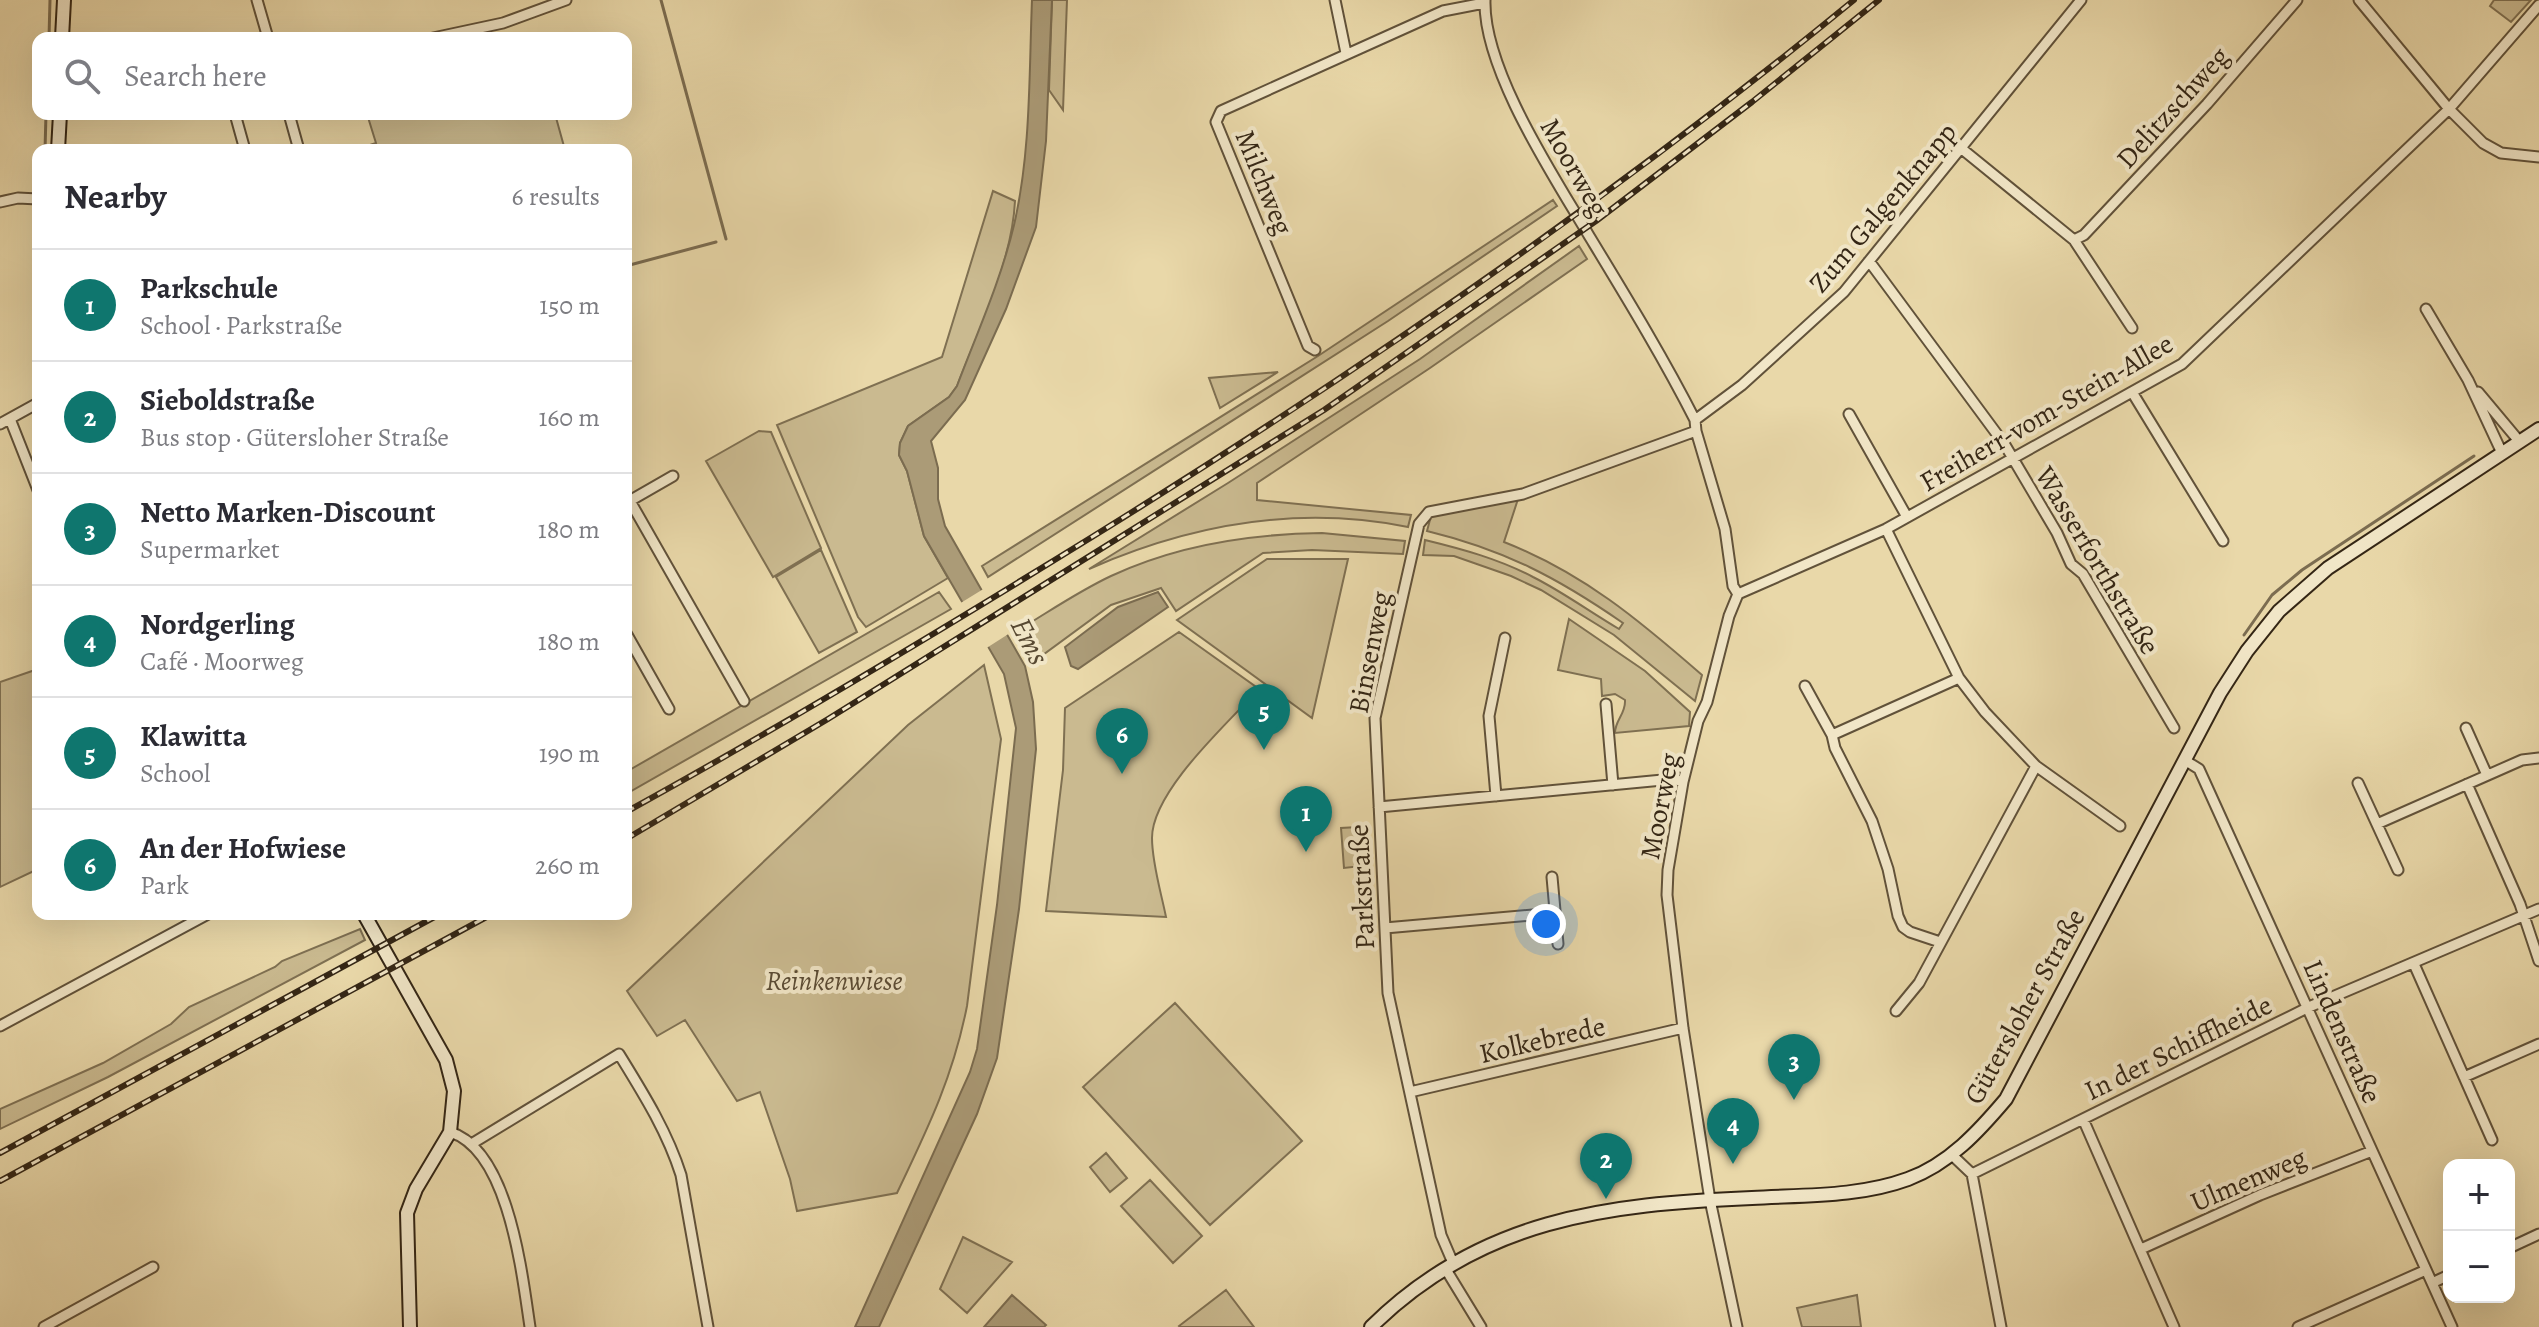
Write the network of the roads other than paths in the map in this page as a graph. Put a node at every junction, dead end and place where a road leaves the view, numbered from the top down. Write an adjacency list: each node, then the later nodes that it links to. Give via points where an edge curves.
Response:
1 (64, 0): 10 (main road)
2 (257, 0): 11 (street)
3 (566, 0): 12 (street)
4 (1335, 0): 13 (street)
5 (2081, 0): 21 (street, Zum Galgenknapp)
6 (2297, 0): 25 (street, Delitzschweg, via 2207,104)
7 (2359, 0): 14 (street)
8 (1484, 1): 13 (street, Milchweg, via 1443,11); 36 (street, Moorweg, via 1503,79 1530,135)
9 (2539, 5): 14 (street, Freiherr-vom-Stein-Allee)
10 (62, 32)
11 (266, 32)
12 (461, 32)
13 (1346, 53): 29 (street, Milchweg, via 1221,111 1216,122 1308,346)
14 (2449, 109): 22 (street, via 2501,153); 31 (street, Freiherr-vom-Stein-Allee, via 2182,364)
15 (60, 120): 18 (main road)
16 (237, 120): 19 (street)
17 (290, 120): 20 (street)
18 (58, 144)
19 (243, 144)
20 (296, 144)
21 (1962, 149): 25 (street); 26 (street, Zum Galgenknapp)
22 (2539, 157)
23 (32, 199): 24 (street)
24 (0, 202)
25 (2074, 240): 28 (street)
26 (1869, 261): 36 (street, Zum Galgenknapp, via 1844,292); 40 (street, Wasserforthstraße)
27 (2426, 309): 30 (street)
28 (2132, 328)
29 (1315, 350)
30 (2468, 380): 38 (street); 39 (street)
31 (2132, 392): 40 (street, Freiherr-vom-Stein-Allee); 47 (street)
32 (32, 406): 34 (street)
33 (1849, 414): 45 (street)
34 (10, 419): 35 (street); 41 (street)
35 (0, 424)
36 (1696, 426): 48 (street, Moorweg); 68 (street, Binsenweg, via 1523,494 1429,512 1419,524 1375,718)
37 (2539, 429): 38 (main road, Gütersloher Straße)
38 (2519, 441): 39 (main road, Gütersloher Straße)
39 (2502, 453): 60 (main road, Gütersloher Straße, via 2328,568 2279,611 2220,693)
40 (2012, 458): 45 (street, Freiherr-vom-Stein-Allee); 56 (street, Wasserforthstraße)
41 (32, 475)
42 (673, 476): 43 (street)
43 (632, 500)
44 (632, 509): 53 (street)
45 (1907, 517): 46 (street, Freiherr-vom-Stein-Allee)
46 (1886, 529): 48 (street, Freiherr-vom-Stein-Allee); 51 (street)
47 (2223, 541)
48 (1738, 594): 63 (street, Moorweg)
49 (1505, 638): 67 (street, via 1489,716)
50 (632, 644): 55 (street)
51 (1959, 678): 58 (street); 61 (street)
52 (1805, 686): 58 (street)
53 (744, 701)
54 (1606, 704): 66 (street)
55 (669, 709)
56 (2174, 728)
57 (2466, 728): 62 (street)
58 (1832, 735): 79 (street, via 1872,821 1903,927)
59 (2539, 758): 62 (street)
60 (2186, 761): 83 (street, Lindenstraße, via 2199,769); 95 (main road, Gütersloher Straße, via 2006,1099)
61 (2036, 766): 70 (street); 79 (street)
62 (2487, 775): 65 (street)
63 (1683, 782): 66 (street, Parkstraße); 86 (street, Moorweg, via 1667,895)
64 (2358, 783): 69 (street)
65 (2467, 784): 69 (street); 75 (street)
66 (1613, 785): 67 (street, Parkstraße)
67 (1496, 796): 68 (street, Parkstraße)
68 (1379, 807): 78 (street, Parkstraße)
69 (2377, 824): 71 (street)
70 (2120, 826)
71 (2398, 870)
72 (1552, 877): 74 (street)
73 (2539, 909): 75 (street, In der Schiffheide)
74 (1555, 913): 78 (street); 80 (street)
75 (2524, 916): 81 (street); 82 (street, In der Schiffheide)
76 (197, 920): 85 (street)
77 (367, 920): 91 (main road, via 449,1068 454,1091)
78 (1385, 928): 89 (street, Parkstraße, via 1388,993)
79 (1940, 942): 84 (street, via 1919,983)
80 (1558, 944)
81 (2539, 961)
82 (2414, 964): 83 (street, In der Schiffheide); 88 (street)
83 (2309, 1007): 90 (street, In der Schiffheide); 94 (street, Lindenstraße)
84 (1896, 1011)
85 (0, 1026)
86 (1683, 1028): 89 (street, Kolkebrede); 97 (street, Moorweg)
87 (2539, 1044): 88 (street)
88 (2464, 1077): 92 (street)
89 (1410, 1092): 101 (street, Parkstraße)
90 (2083, 1119): 96 (street, In der Schiffheide); 100 (street)
91 (450, 1132): 93 (street); 107 (main road, via 407,1213)
92 (2492, 1140)
93 (473, 1143): 108 (street, via 494,1176 513,1229); 109 (street, via 619,1054 659,1119 681,1175)
94 (2372, 1151): 100 (street, Ulmenweg); 103 (street, Lindenstraße)
95 (1952, 1155): 96 (street); 97 (main road, Gütersloher Straße, via 1910,1179 1871,1190)
96 (1972, 1174): 113 (street)
97 (1710, 1200): 101 (main road, Gütersloher Straße, via 1577,1216 1491,1244); 112 (street, Moorweg)
98 (2539, 1234): 99 (street)
99 (2515, 1245)
100 (2141, 1249): 114 (street)
101 (1449, 1265): 110 (main road, Gütersloher Straße); 111 (street, Parkstraße)
102 (153, 1267): 106 (street)
103 (2426, 1270): 105 (street, Lindenstraße); 115 (street)
104 (2443, 1278): 105 (street)
105 (2432, 1283): 116 (street, Lindenstraße)
106 (44, 1327)
107 (410, 1327)
108 (530, 1327)
109 (708, 1327)
110 (1371, 1327)
111 (1481, 1327)
112 (1737, 1327)
113 (2001, 1327)
114 (2174, 1327)
115 (2298, 1327)
116 (2452, 1327)

